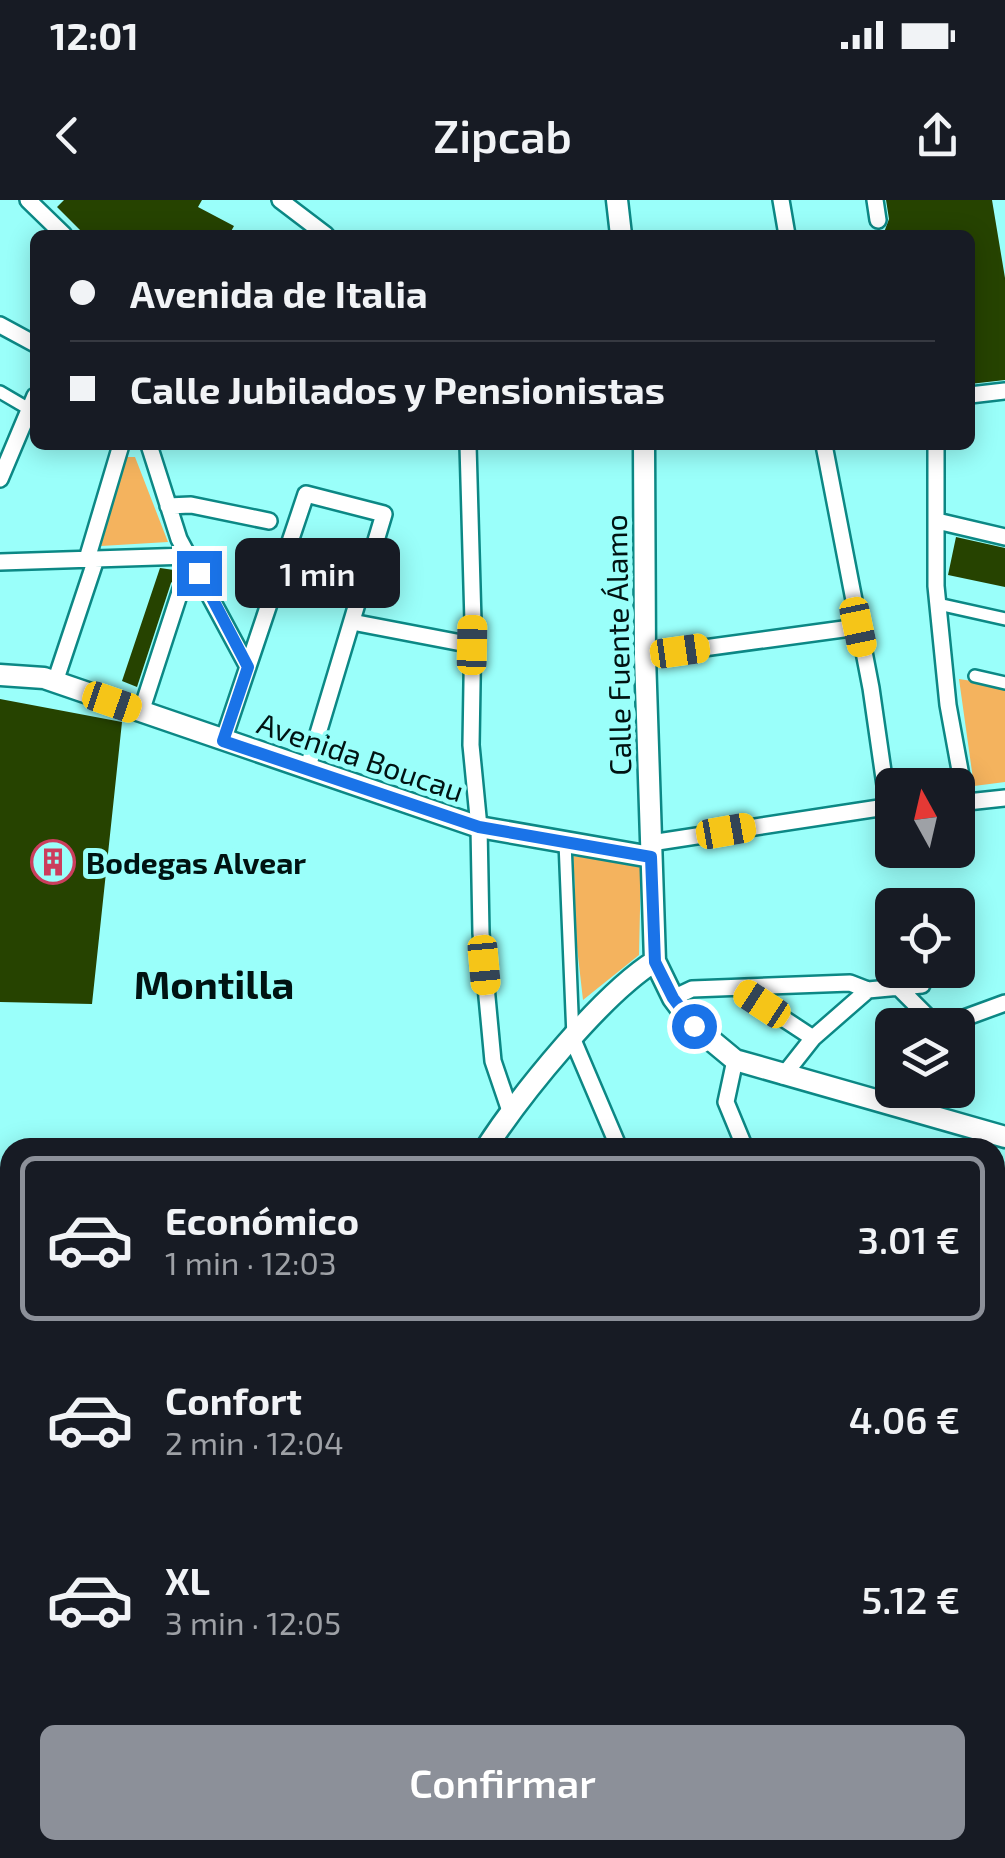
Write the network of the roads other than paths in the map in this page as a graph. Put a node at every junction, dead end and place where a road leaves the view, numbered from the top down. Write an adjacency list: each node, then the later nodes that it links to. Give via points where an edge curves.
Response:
1 (28, 200): 7 (street)
2 (280, 200): 8 (street)
3 (618, 200): 9 (street)
4 (781, 200): 10 (street)
5 (874, 200): 6 (street)
6 (878, 220)
7 (59, 230)
8 (319, 230)
9 (621, 230)
10 (786, 230)
11 (0, 325): 12 (street)
12 (30, 341)
13 (1005, 391): 15 (street)
14 (0, 392): 16 (street)
15 (975, 395)
16 (30, 402)
17 (30, 410): 24 (street)
18 (121, 450): 30 (street)
19 (151, 450): 25 (street)
20 (468, 450): 37 (street)
21 (644, 450): 38 (street, Calle Fuente Álamo)
22 (825, 450): 36 (street)
23 (936, 450): 27 (street)
24 (0, 479)
25 (168, 506): 26 (street); 29 (street)
26 (269, 521)
27 (936, 521): 28 (street); 33 (street)
28 (1005, 536)
29 (188, 556): 30 (street); 32 (street)
30 (92, 559): 31 (street); 42 (street)
31 (0, 562)
32 (199, 573): 39 (street); 44 (street, via 182,586)
33 (938, 604): 34 (street); 47 (street)
34 (1005, 619)
35 (352, 622): 37 (street); 39 (street, via 384,514 306,494); 48 (street)
36 (858, 627): 38 (street); 46 (street)
37 (472, 645): 52 (street, via 470,745)
38 (644, 656): 54 (street, Calle Fuente Álamo)
39 (248, 667): 45 (street)
40 (0, 675): 42 (street, Avenida Boucau)
41 (975, 676): 43 (street)
42 (55, 682): 44 (street, Avenida Boucau)
43 (1005, 682)
44 (141, 712): 45 (street, Avenida Boucau)
45 (223, 741): 48 (street, Avenida Boucau)
46 (883, 768)
47 (957, 768)
48 (308, 770): 52 (street, Avenida Boucau)
49 (1005, 798): 50 (street)
50 (975, 801)
51 (875, 809): 54 (street)
52 (479, 827): 53 (street, Avenida Boucau); 69 (street, via 493,1061)
53 (565, 842): 54 (street, Avenida Boucau); 65 (street)
54 (651, 850): 55 (street, Calle Fuente Álamo)
55 (655, 962): 60 (street); 65 (street, via 628,978)
56 (736, 987): 59 (street, via 850,983); 60 (street, via 692,989); 64 (street)
57 (888, 988): 59 (street)
58 (899, 988): 62 (street)
59 (868, 990): 64 (street)
60 (673, 998): 66 (street)
61 (1005, 1003): 63 (street)
62 (919, 1008)
63 (975, 1014)
64 (813, 1038): 67 (street)
65 (573, 1040): 69 (street); 72 (street)
66 (735, 1060): 67 (street); 73 (street, via 726,1102)
67 (784, 1076): 70 (street)
68 (917, 1108): 70 (street)
69 (510, 1110): 71 (street)
70 (916, 1112): 74 (street)
71 (492, 1138)
72 (615, 1138)
73 (741, 1138)
74 (1005, 1138)

